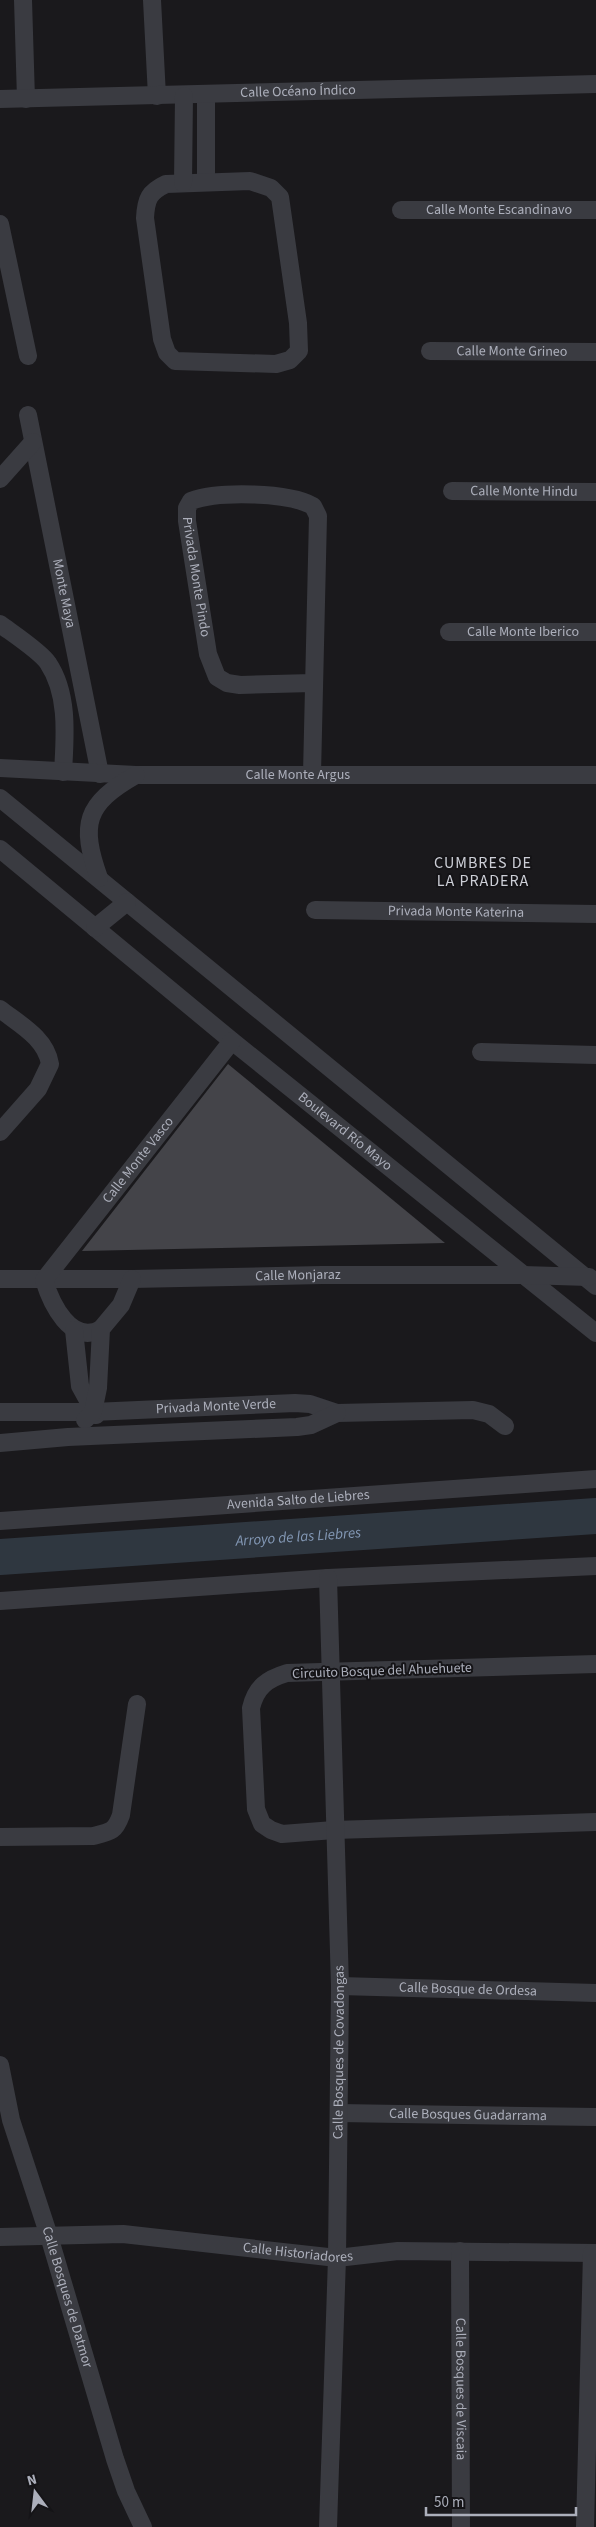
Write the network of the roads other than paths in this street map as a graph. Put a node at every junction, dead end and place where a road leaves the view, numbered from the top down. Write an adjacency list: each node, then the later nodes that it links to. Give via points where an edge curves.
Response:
1 (23, 0): 7 (street)
2 (152, 0): 5 (street)
3 (596, 84): 4 (street, Calle Océano Índico)
4 (206, 95): 6 (street, Calle Océano Índico); 9 (street)
5 (157, 96): 6 (street, Calle Océano Índico); 7 (street, Calle Océano Índico)
6 (184, 96): 10 (street)
7 (26, 98): 8 (street, Calle Océano Índico)
8 (0, 99)
9 (206, 182): 10 (street); 10 (street, via 250,181 270,188 280,197 300,339 299,351 290,360 276,364 188,363 175,361 167,353 162,339 145,218 146,199 153,190 166,184)
10 (183, 183)
11 (401, 210): 12 (street, Calle Monte Escandinavo)
12 (596, 210)
13 (0, 224): 16 (street)
14 (430, 350): 15 (street, Calle Monte Grineo)
15 (596, 352)
16 (28, 356)
17 (28, 415): 18 (street, Monte Maya)
18 (33, 442): 19 (street); 25 (street, Monte Maya)
19 (0, 478)
20 (452, 491): 21 (street, Calle Monte Hindu)
21 (596, 492)
22 (0, 624): 27 (street, via 47,661)
23 (449, 632): 24 (street, Calle Monte Iberico)
24 (596, 632)
25 (82, 682): 27 (street); 30 (street, Monte Maya)
26 (312, 683): 26 (street, Privada Monte Pindo, via 319,531 318,516 313,506 292,497 220,495 191,501 187,508 187,521 208,654 217,677 240,685); 31 (street, Privada Monte Pindo)
27 (59, 689): 29 (street, via 66,729)
28 (0, 768): 29 (street, Calle Monte Argus)
29 (63, 772): 30 (street, Calle Monte Argus)
30 (100, 774): 32 (street, Calle Monte Argus)
31 (312, 774): 32 (street, Calle Monte Argus); 33 (street, Calle Monte Argus)
32 (136, 775): 36 (street, via 102,797 92,814 88,835 90,854)
33 (596, 775)
34 (0, 798): 36 (street)
35 (0, 849): 40 (street, Boulevard Río Mayo)
36 (99, 879): 37 (street)
37 (127, 902): 40 (street); 50 (street)
38 (315, 910): 39 (street, Privada Monte Katerina)
39 (596, 914)
40 (95, 928): 42 (street, Boulevard Río Mayo)
41 (0, 1009): 45 (street, via 40,1041 46,1048 50,1064 38,1089)
42 (232, 1041): 46 (street, Boulevard Río Mayo); 48 (street, Calle Monte Vasco)
43 (481, 1052): 44 (street)
44 (596, 1055)
45 (0, 1132)
46 (523, 1275): 49 (street, Calle Monjaraz, via 322,1275); 50 (street, Calle Monjaraz); 53 (street, Boulevard Río Mayo)
47 (0, 1279): 48 (street, Calle Monjaraz)
48 (44, 1280): 49 (street, Calle Monjaraz); 52 (street, via 58,1312)
49 (132, 1280): 51 (street, via 121,1305)
50 (593, 1280)
51 (101, 1329): 52 (street, via 88,1334); 55 (street, via 98,1388)
52 (74, 1330): 55 (street, via 80,1386)
53 (596, 1333)
54 (0, 1412): 55 (street, Privada Monte Verde)
55 (93, 1412): 56 (street, Privada Monte Verde, via 295,1403 310,1404); 58 (street); 59 (street)
56 (337, 1413): 57 (street, Privada Monte Verde, via 472,1410 489,1414); 58 (street, Privada Monte Verde, via 312,1425 297,1427)
57 (505, 1426)
58 (117, 1435): 59 (street, Privada Monte Verde)
59 (68, 1437): 60 (street, Privada Monte Verde)
60 (0, 1443)
61 (596, 1479): 62 (street, Avenida Salto de Liebres)
62 (0, 1521)
63 (596, 1566): 64 (street)
64 (328, 1578): 65 (street); 67 (street, Calle Bosques de Covadongas)
65 (0, 1601)
66 (596, 1664): 67 (street, Circuito Bosque del Ahuehuete)
67 (330, 1672): 70 (street, Calle Bosques de Covadongas); 70 (street, Circuito Bosque del Ahuehuete, via 287,1673 274,1677 254,1694 251,1708 256,1809 262,1824 282,1834)
68 (137, 1704): 71 (street, via 121,1815 116,1827 108,1833 93,1836)
69 (596, 1822): 70 (street, Circuito Bosque del Ahuehuete)
70 (334, 1830): 72 (street, Calle Bosques de Covadongas)
71 (0, 1837)
72 (340, 1986): 73 (street, Calle Bosque de Ordesa); 75 (street, Calle Bosques de Covadongas)
73 (596, 1993)
74 (0, 2065): 77 (street, Calle Bosques de Datmor, via 11,2120)
75 (338, 2113): 76 (street, Calle Bosques Guadarrama); 81 (street, Calle Bosques de Covadongas)
76 (596, 2117)
77 (49, 2236): 78 (street, Calle Historiadores); 81 (street, Calle Historiadores, via 123,2234); 82 (street, Calle Bosques de Datmor, via 115,2459)
78 (0, 2237)
79 (460, 2251): 80 (street, Calle Historiadores); 81 (street, Calle Historiadores, via 398,2251); 84 (street, Calle Bosques de Viscaia)
80 (594, 2253): 85 (street)
81 (337, 2258): 83 (street, Calle Bosques de Covadongas)
82 (143, 2527)
83 (328, 2527)
84 (461, 2527)
85 (585, 2527)

